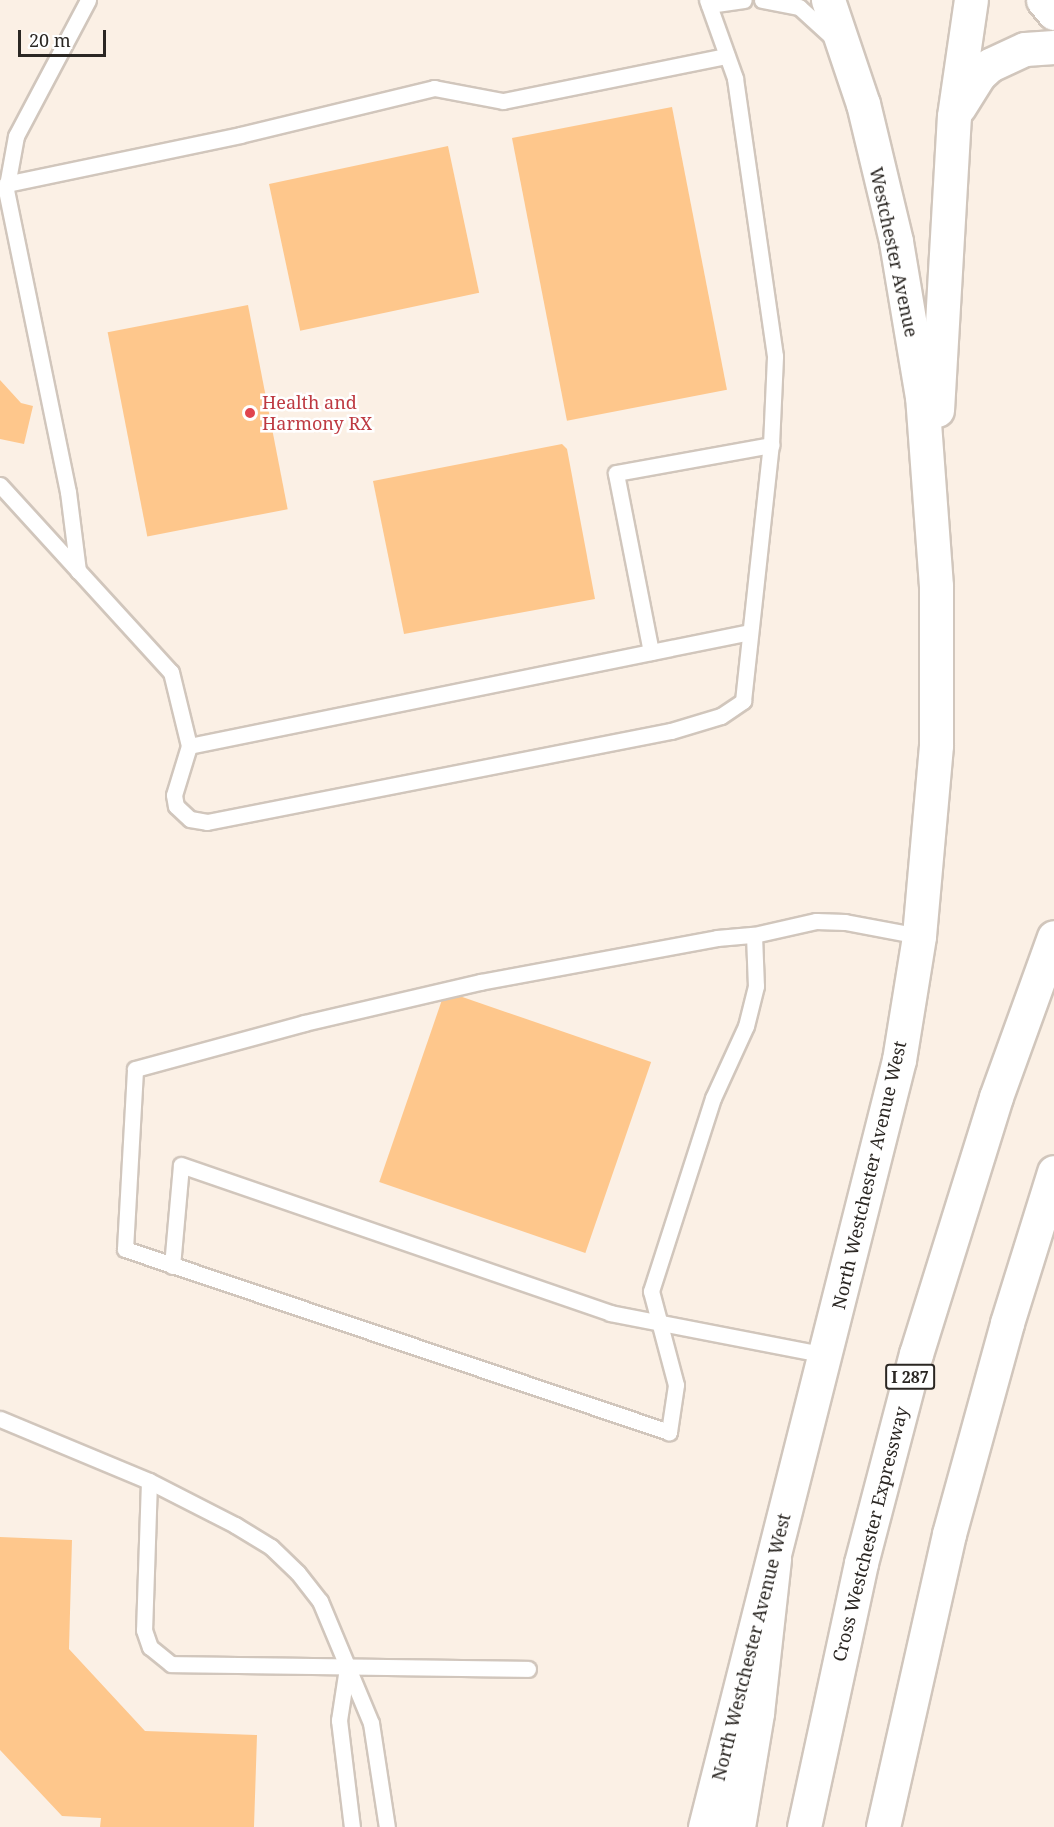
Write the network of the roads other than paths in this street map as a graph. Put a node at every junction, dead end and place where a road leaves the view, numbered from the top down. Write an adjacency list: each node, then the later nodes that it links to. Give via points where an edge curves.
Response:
1 (88, 0): 13 (lane, via 16,136)
2 (744, 0): 7 (lane)
3 (762, 0): 9 (lane, via 798,7)
4 (828, 0): 9 (main road, Westchester Avenue)
5 (971, 0): 12 (main road)
6 (1043, 0): 8 (main road)
7 (710, 2): 11 (lane)
8 (1054, 13)
9 (841, 45): 16 (main road, Westchester Avenue, via 863,105 896,241 922,398)
10 (1054, 47): 12 (main road, via 1025,49 990,65 978,76)
11 (727, 56): 13 (lane, via 503,101 434,88 240,135); 14 (lane, via 735,78 775,356)
12 (954, 116): 16 (main road)
13 (6, 175): 17 (lane, via 68,492)
14 (771, 445): 18 (lane); 19 (lane, via 616,473)
15 (0, 485): 17 (lane)
16 (931, 509): 22 (main road, North Westchester Avenue West, via 937,640 936,745)
17 (78, 571): 20 (lane, via 171,672)
18 (750, 632): 19 (lane); 20 (lane, via 743,702 721,717 671,731 381,790 207,822 190,819 176,806 174,795)
19 (651, 652): 20 (lane)
20 (189, 746)
21 (754, 934): 22 (lane, via 816,921 845,921); 25 (lane, via 480,982 135,1068 124,1249); 26 (lane, via 756,986 746,1026 713,1098 651,1291)
22 (919, 936): 27 (main road, North Westchester Avenue West, via 898,1060)
23 (1054, 938): 37 (main road, Cross Westchester Expressway / I 287, via 996,1097 916,1354 859,1574)
24 (1054, 1172): 38 (main road, via 952,1523)
25 (172, 1266): 26 (lane, via 180,1165 610,1313); 26 (lane, via 669,1432 676,1408 676,1385)
26 (657, 1322): 27 (lane)
27 (826, 1355): 30 (main road, North Westchester Avenue West)
28 (0, 1419): 29 (lane)
29 (149, 1481): 31 (lane, via 271,1546 320,1601); 31 (lane, via 144,1630 159,1657 171,1664)
30 (774, 1559): 35 (main road, North Westchester Avenue West); 36 (main road, via 757,1713)
31 (347, 1668): 32 (lane); 33 (lane, via 339,1720); 34 (lane, via 371,1723)
32 (528, 1669)
33 (352, 1827)
34 (387, 1827)
35 (705, 1827)
36 (738, 1827)
37 (804, 1827)
38 (883, 1827)

